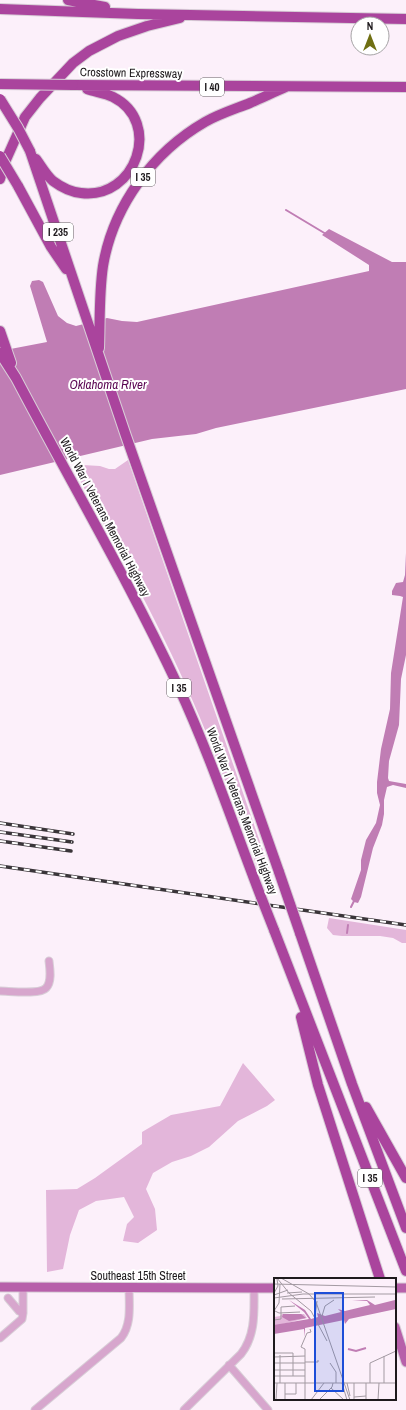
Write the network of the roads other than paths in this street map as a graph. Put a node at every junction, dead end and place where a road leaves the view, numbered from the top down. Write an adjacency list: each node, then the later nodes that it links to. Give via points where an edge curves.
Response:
1 (68, 0): 3 (highway)
2 (0, 9): 3 (highway)
3 (138, 14): 4 (highway)
4 (198, 14): 5 (highway); 13 (highway, via 130,31 89,51 73,62 25,117)
5 (406, 19)
6 (0, 84): 7 (highway, Crosstown Expressway / I 40, bridge)
7 (73, 85): 8 (highway, Crosstown Expressway / I 40); 11 (highway, via 112,96 126,106 135,121 139,137 134,165 117,184 103,191 77,192 68,190 53,180)
8 (286, 87): 9 (highway, Crosstown Expressway / I 35); 17 (highway, I 35, via 206,121 178,141 152,165 130,196 112,234 103,265)
9 (406, 87)
10 (0, 99): 11 (highway, I 235, bridge)
11 (30, 150): 14 (highway, I 235)
12 (0, 156): 14 (highway, bridge)
13 (0, 179)
14 (74, 281): 17 (highway, I 235)
15 (0, 331): 18 (highway, I 35)
16 (0, 353): 18 (highway)
17 (99, 356): 22 (highway, World War I Veterans Memorial Highway / I 35, bridge)
18 (16, 378): 20 (highway, World War I Veterans Memorial Highway / I 35, bridge, via 152,632 178,688 210,764)
19 (49, 961): 21 (street, via 50,980 46,988 40,992)
20 (291, 976): 25 (highway, World War I Veterans Memorial Highway / I 35); 26 (highway, via 318,1085)
21 (0, 991)
22 (352, 1084): 23 (highway); 24 (highway, World War I Veterans Memorial Highway / I 35)
23 (406, 1178)
24 (406, 1228)
25 (406, 1271)
26 (380, 1278)
27 (0, 1287): 28 (main road, Southeast 15th Street)
28 (23, 1287): 29 (main road, Southeast 15th Street); 33 (street)
29 (129, 1288): 30 (main road, Southeast 15th Street); 38 (street, via 129,1321 122,1338)
30 (254, 1288): 31 (main road, Southeast 15th Street); 37 (street, via 251,1335 244,1350)
31 (274, 1288)
32 (8, 1298): 33 (street, via 19,1312)
33 (23, 1313): 35 (street, via 18,1324)
34 (396, 1330): 36 (main road)
35 (0, 1338)
36 (406, 1362)
37 (229, 1365): 39 (street); 40 (street)
38 (35, 1410)
39 (184, 1410)
40 (268, 1410)

